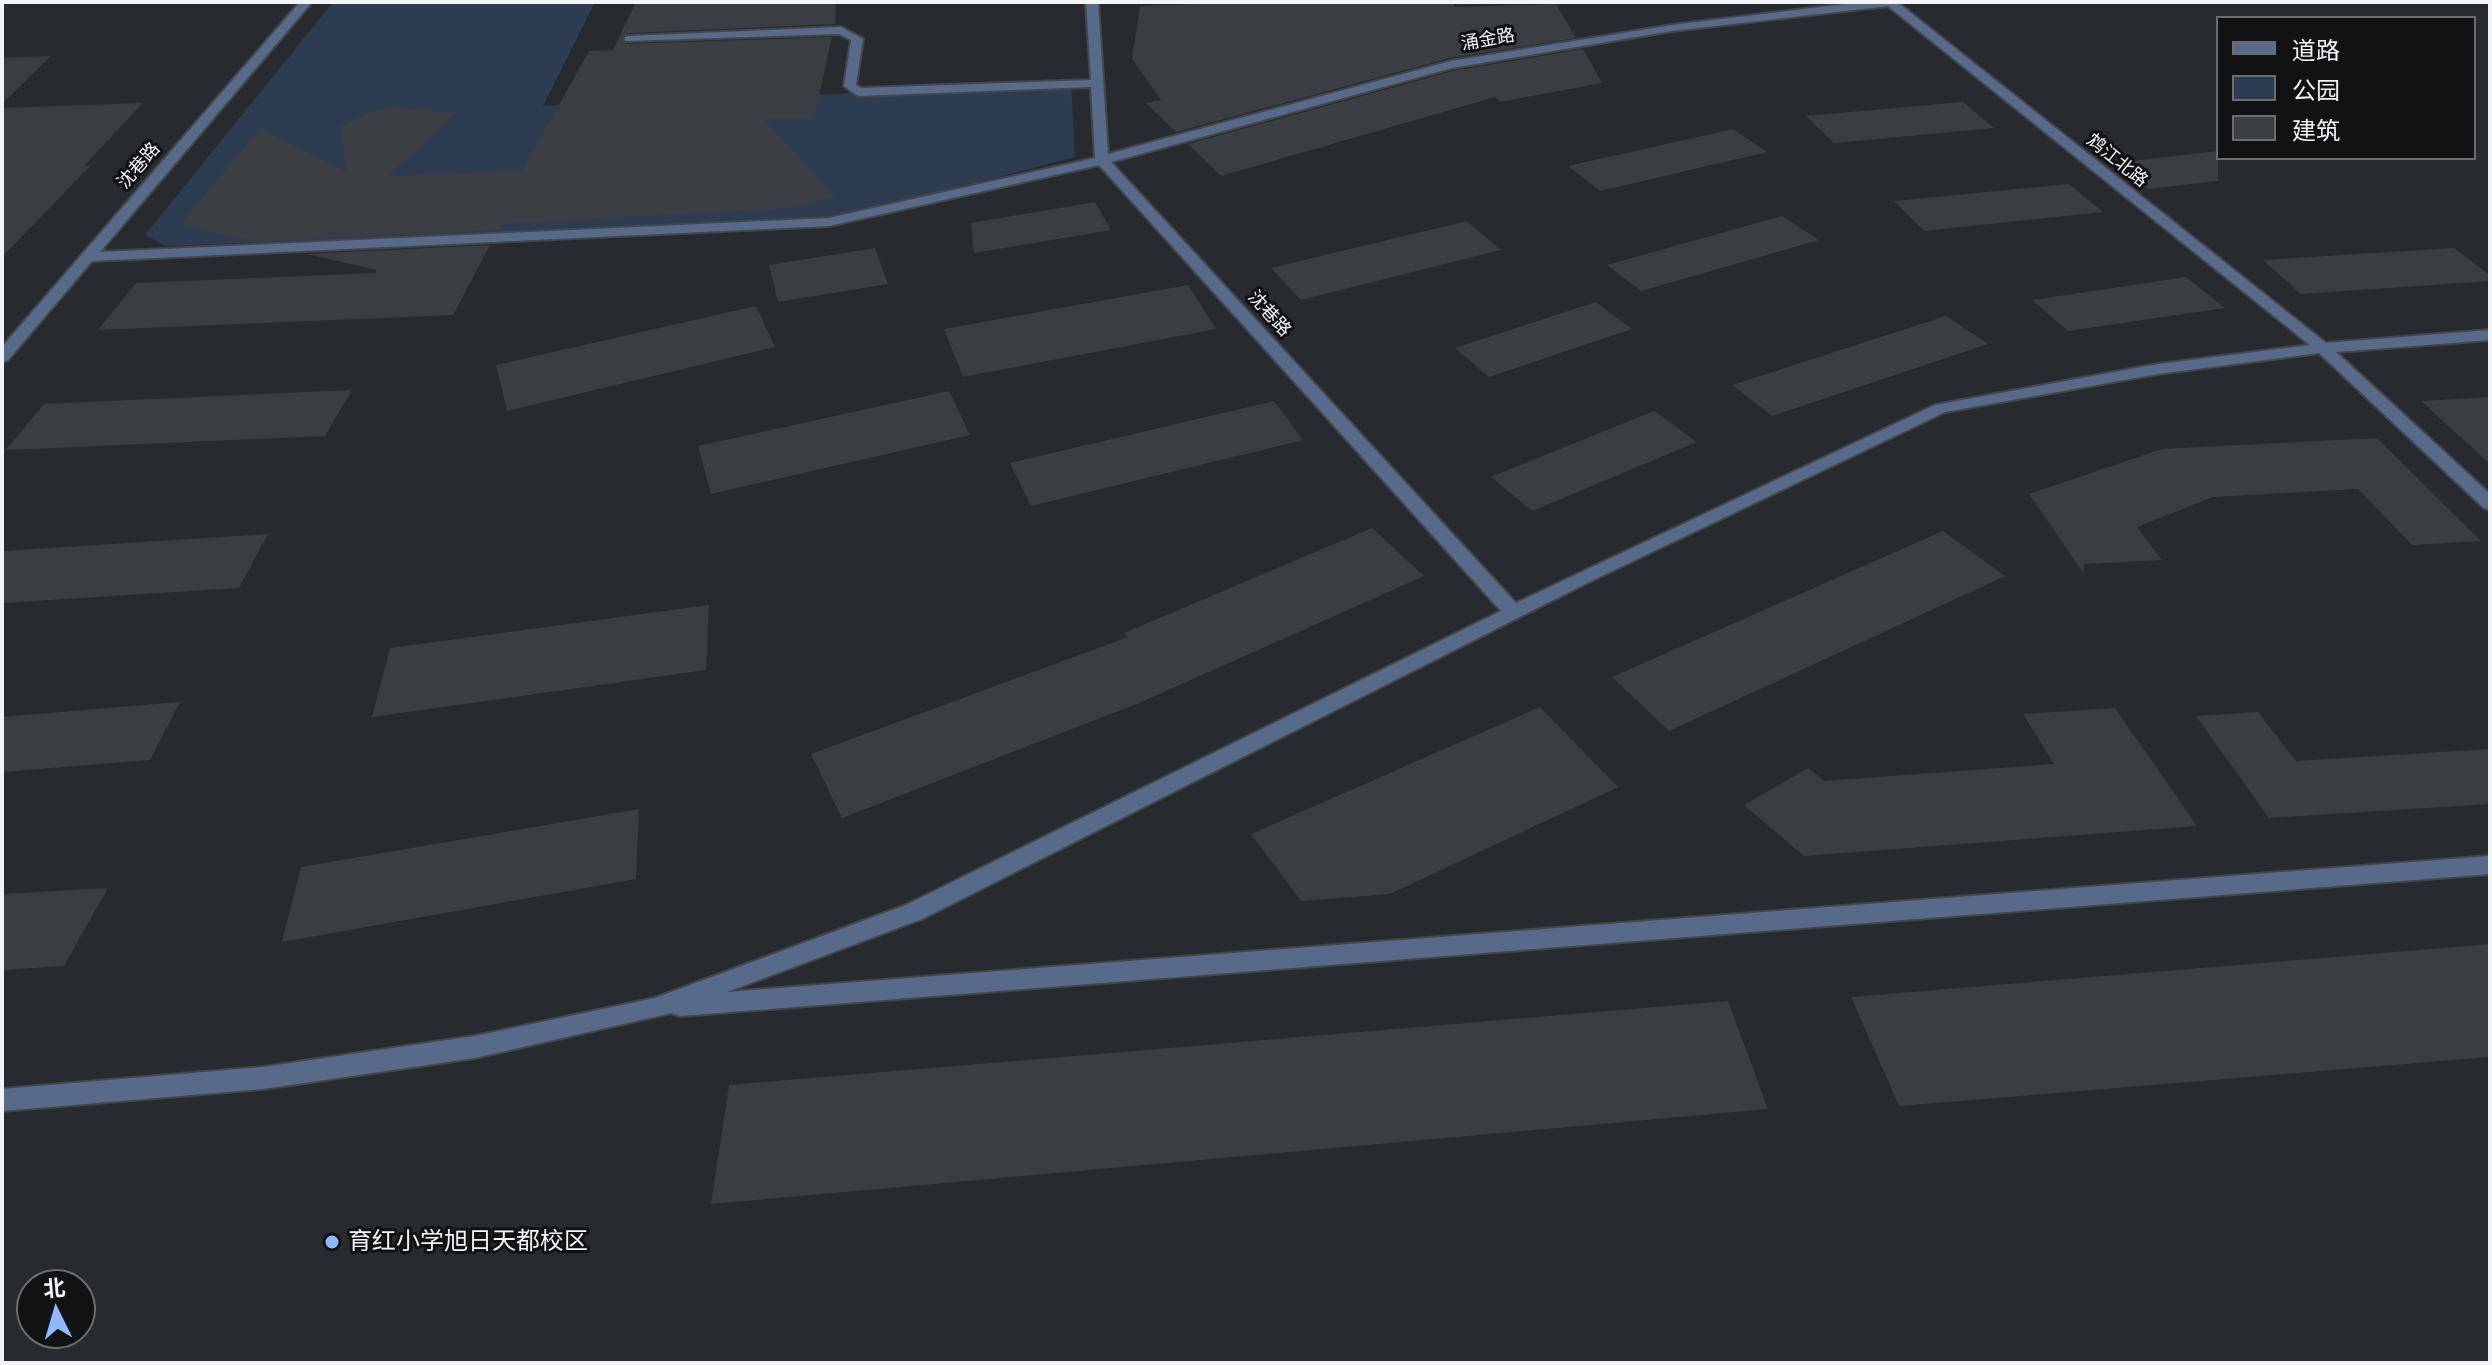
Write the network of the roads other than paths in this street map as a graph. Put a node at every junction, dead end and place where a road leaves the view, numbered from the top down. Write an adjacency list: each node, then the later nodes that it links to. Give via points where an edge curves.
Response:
1 (306, 2): 7 (street, 沈巷路)
2 (1092, 2): 5 (street)
3 (1890, 2): 6 (street, 涌金路, via 1672,28 1451,65); 9 (street, 鸩江北路)
4 (629, 39): 5 (street, via 841,30 857,39 850,86 858,92)
5 (1097, 83): 6 (street)
6 (1102, 160): 7 (street, 涌金路, via 829,222); 12 (street, 沈巷路)
7 (87, 257): 10 (street, 沈巷路)
8 (2490, 335): 9 (street)
9 (2323, 348): 11 (street, 鸩江北路); 12 (street, via 2158,369 1941,408)
10 (2, 357)
11 (2490, 504)
12 (1513, 612): 14 (street, via 914,912)
13 (2490, 865): 14 (street)
14 (656, 1008): 15 (street, via 475,1047 263,1078)
15 (2, 1100)

